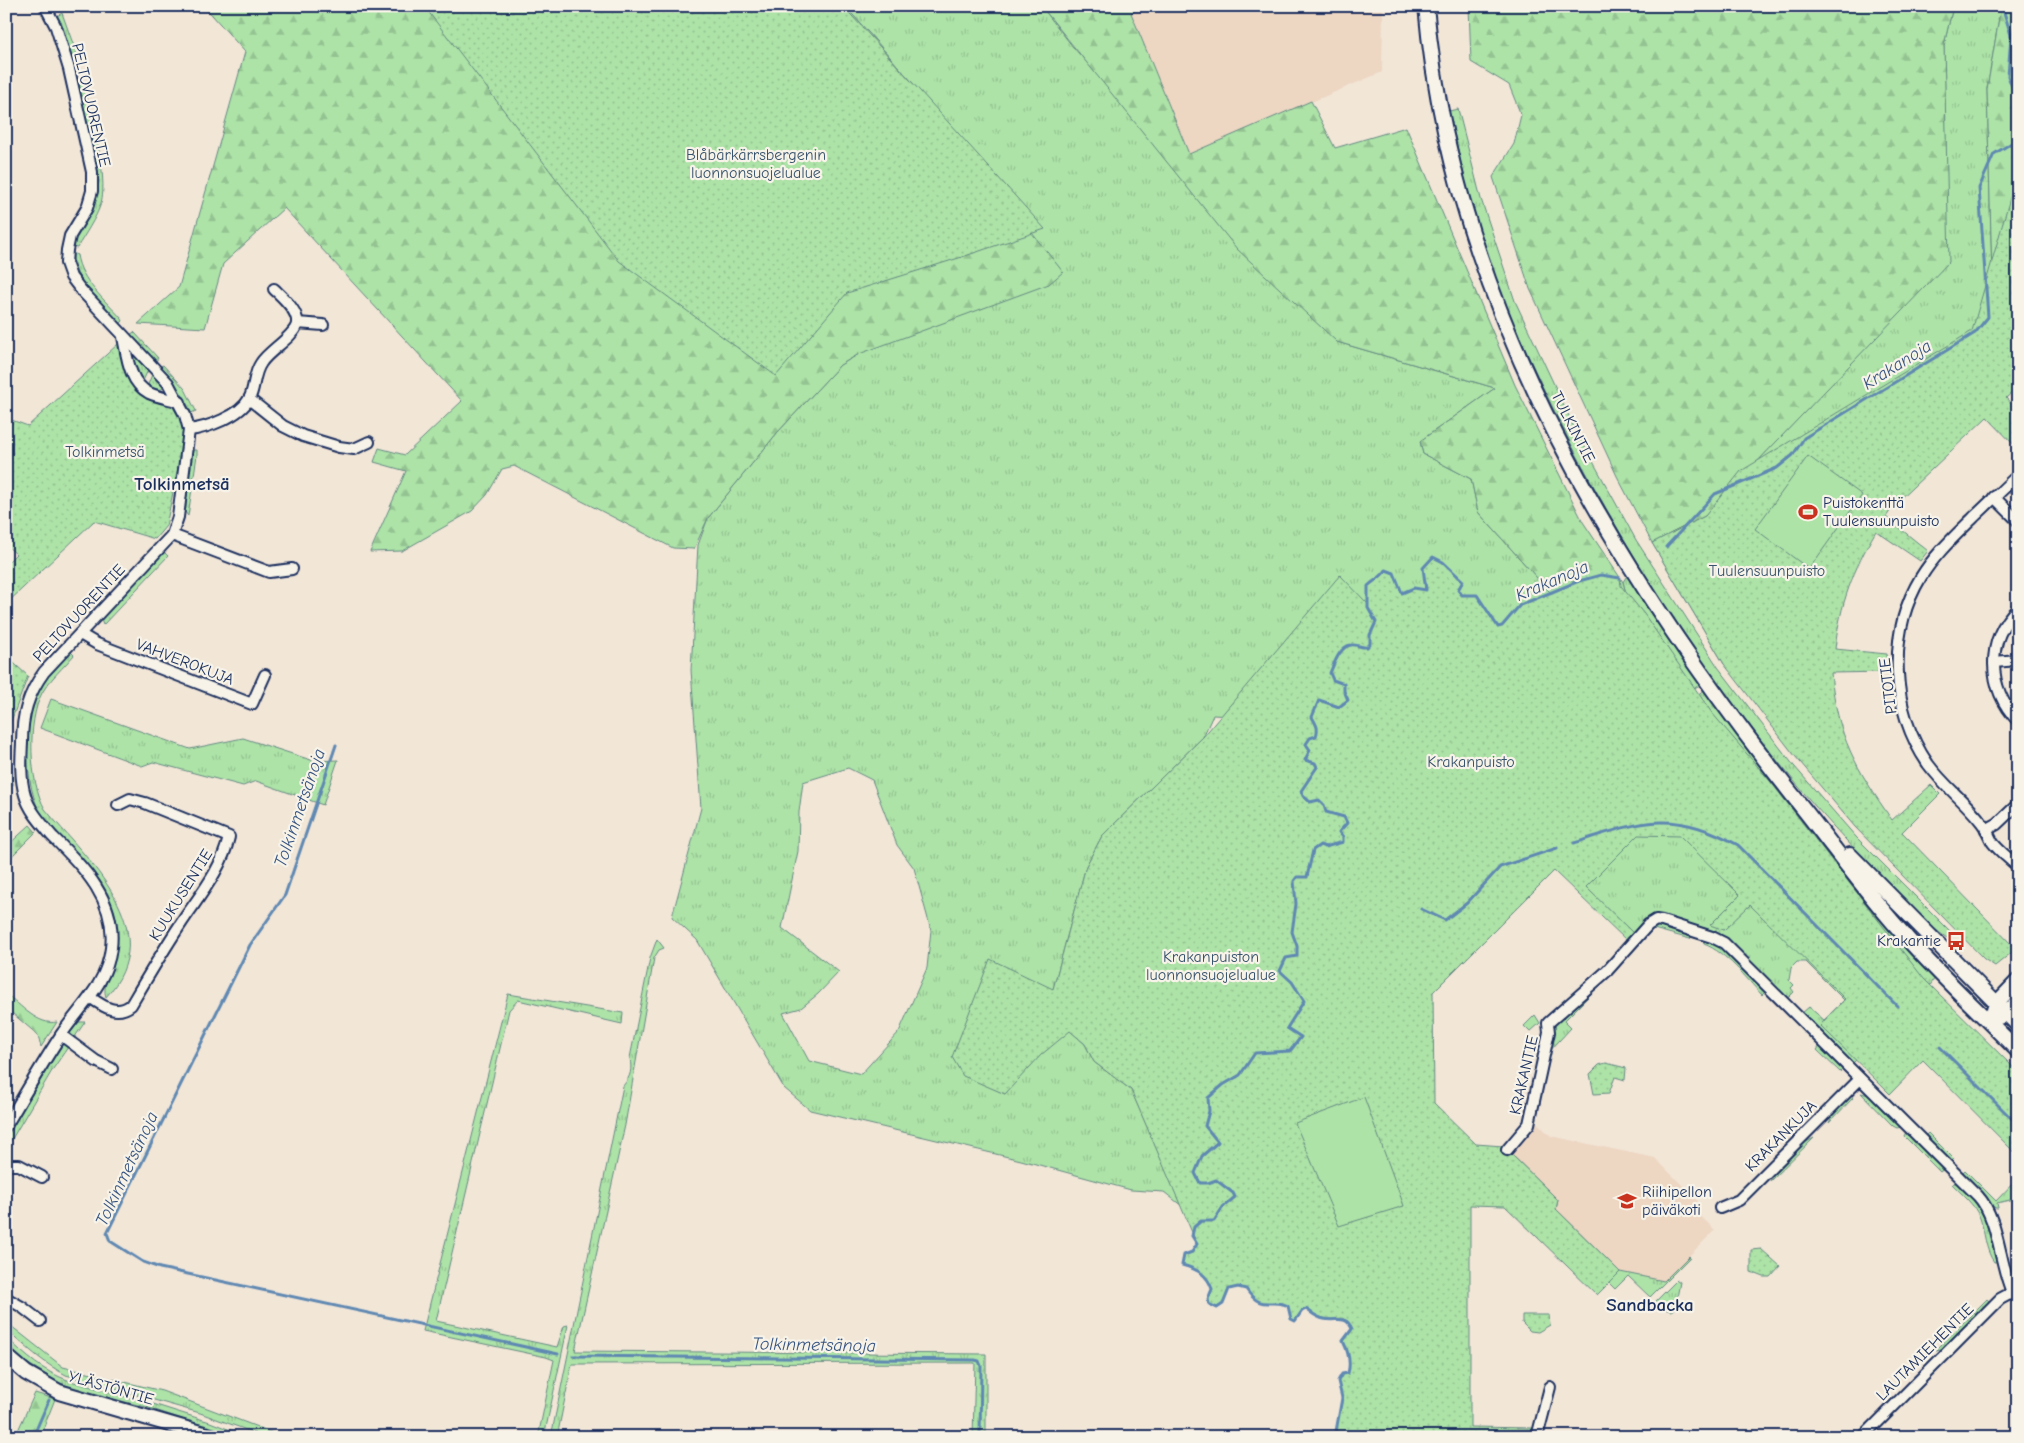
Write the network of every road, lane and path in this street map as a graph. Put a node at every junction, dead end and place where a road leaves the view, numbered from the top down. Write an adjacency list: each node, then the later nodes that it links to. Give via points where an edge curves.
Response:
1 (45, 6): 6 (street, PELTOVUORENTIE, via 56,27 69,69 92,172 92,191 87,208 70,236 66,263 81,290)
2 (1426, 6): 24 (main road, TULKINTIE, via 1441,117 1459,193 1499,310 1554,429 1592,502 1677,638 1750,742)
3 (274, 290): 4 (street, via 291,307)
4 (297, 323): 5 (street); 7 (street, via 261,362)
5 (323, 325)
6 (123, 337): 8 (street, PELTOVUORENTIE, via 155,368); 8 (street, PELTOVUORENTIE, via 130,368 138,384 149,393)
7 (249, 399): 9 (street, via 220,421); 10 (street, via 283,426 303,436 354,449)
8 (180, 402): 9 (street, PELTOVUORENTIE)
9 (189, 430): 14 (street, PELTOVUORENTIE, via 178,518)
10 (369, 442)
11 (2018, 475): 12 (street, PITOTIE)
12 (1994, 497): 13 (street); 25 (street, PITOTIE, via 1948,542 1921,578 1904,615 1897,659 1902,702 1917,745 1928,764)
13 (2018, 521)
14 (172, 535): 15 (street, via 269,572); 17 (street, PELTOVUORENTIE)
15 (292, 569)
16 (2018, 608): 19 (street, via 2003,625)
17 (80, 634): 20 (street, VAHVEROKUJA, via 97,644 252,704); 28 (street, PELTOVUORENTIE, via 44,672 28,699 22,725 22,778 25,796 36,817 86,872 107,907 111,922 111,949 108,965)
18 (2018, 660): 19 (street)
19 (1994, 662): 21 (street, via 2000,696 2008,711)
20 (265, 676)
21 (2018, 720)
22 (2018, 804): 25 (street, via 1998,824)
23 (118, 805): 28 (street, KUUKUSENTIE, via 130,799 145,803 229,837 226,853 218,868 132,1005 117,1011)
24 (1805, 810): 30 (main road); 32 (main road, via 1907,939)
25 (1986, 830): 26 (street, PITOTIE, via 1993,843)
26 (2018, 867)
27 (2018, 981): 30 (main road)
28 (91, 998): 34 (street, PELTOVUORENTIE)
29 (2018, 1002): 31 (main road)
30 (1997, 1003): 31 (main road); 32 (main road)
31 (2007, 1013): 32 (main road); 33 (main road)
32 (1990, 1022): 35 (main road)
33 (2018, 1025)
34 (61, 1035): 36 (street); 38 (street, PELTOVUORENTIE)
35 (2018, 1051)
36 (112, 1069)
37 (1860, 1079): 39 (street, KRAKANTIE, via 1724,943 1656,920 1639,933 1607,971 1548,1023 1549,1032 1529,1124); 42 (street, KRAKANKUJA, via 1739,1200); 43 (street, KRAKANTIE, via 1982,1201 1989,1214 2006,1280)
38 (6, 1126)
39 (1507, 1150)
40 (6, 1165): 41 (street, via 18,1165)
41 (42, 1177)
42 (1720, 1208)
43 (2016, 1292): 50 (street, LAUTAMIEHENTIE, via 2000,1299)
44 (6, 1298): 45 (street)
45 (40, 1321)
46 (6, 1356): 48 (main road, YLÄSTÖNTIE, via 26,1373 59,1392)
47 (1550, 1387): 49 (street)
48 (214, 1437)
49 (1537, 1437)
50 (1863, 1437)

